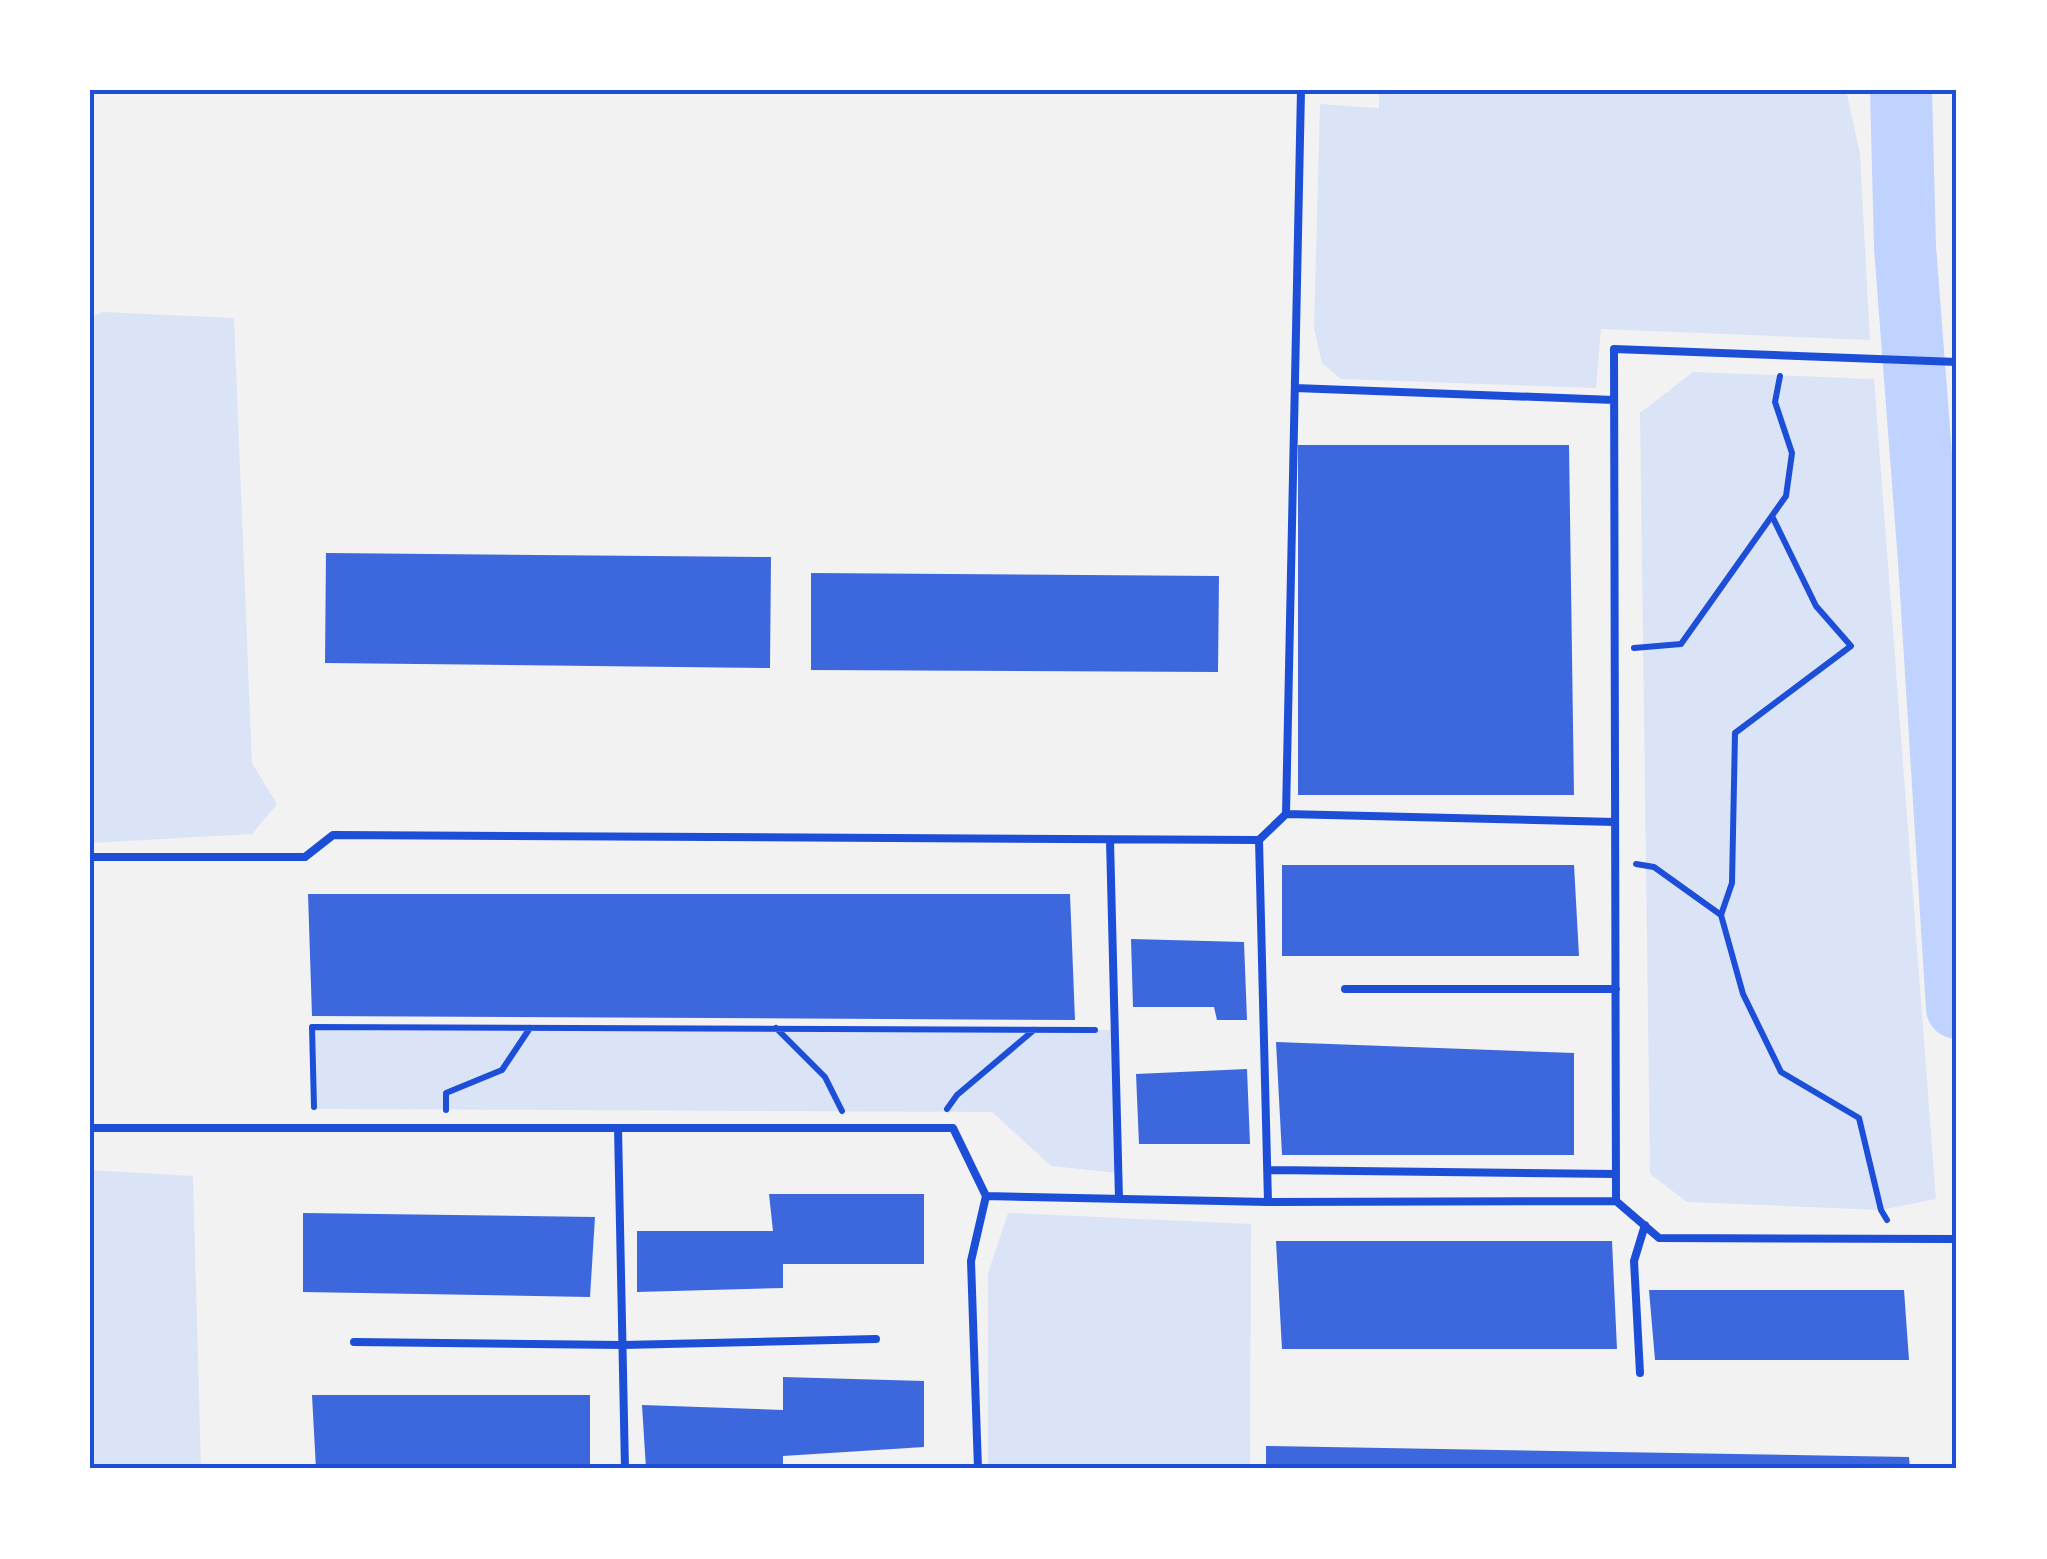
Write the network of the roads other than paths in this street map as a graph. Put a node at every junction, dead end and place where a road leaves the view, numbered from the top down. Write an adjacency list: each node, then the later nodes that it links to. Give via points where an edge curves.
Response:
1 (1301, 90): 3 (lane)
2 (1957, 362): 4 (lane, via 1614,349)
3 (1294, 388): 4 (lane); 5 (lane)
4 (1614, 400): 6 (lane)
5 (1286, 814): 6 (lane); 8 (lane)
6 (1615, 822): 11 (lane)
7 (1110, 840): 8 (lane); 9 (lane, via 333,835 304,857); 17 (lane)
8 (1259, 840): 14 (lane)
9 (90, 857)
10 (1345, 989): 11 (lane)
11 (1616, 989): 15 (lane)
12 (90, 1128): 13 (lane)
13 (618, 1128): 16 (lane, via 953,1128); 24 (lane)
14 (1268, 1170): 15 (lane); 19 (lane)
15 (1616, 1174): 18 (lane)
16 (986, 1196): 17 (lane); 27 (lane, via 972,1261)
17 (1119, 1199): 19 (lane)
18 (1616, 1201): 19 (lane); 20 (lane)
19 (1268, 1202)
20 (1645, 1226): 21 (lane, via 1660,1238); 25 (lane, via 1634,1261)
21 (1957, 1239)
22 (876, 1338): 24 (lane)
23 (354, 1342): 24 (lane)
24 (623, 1345): 26 (lane)
25 (1640, 1372)
26 (625, 1469)
27 (978, 1469)

